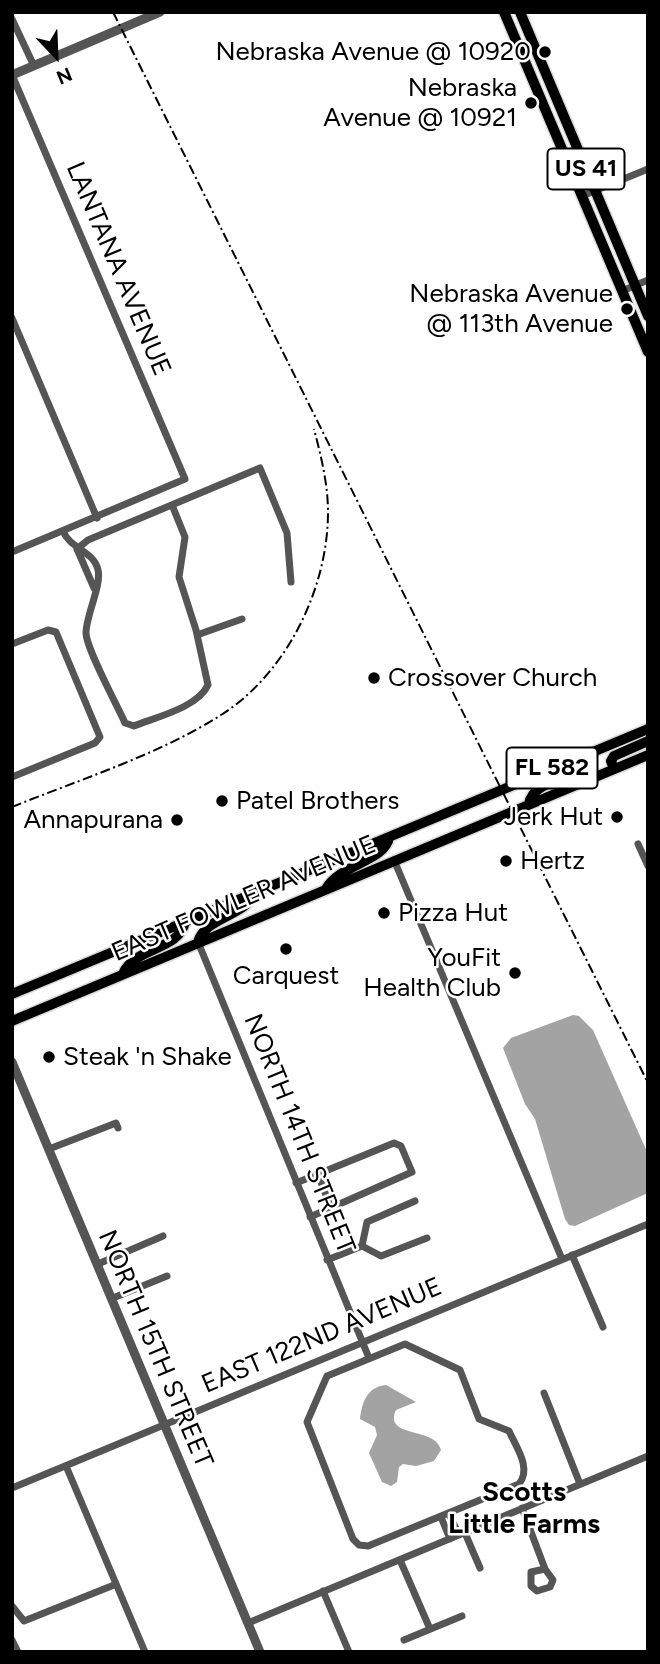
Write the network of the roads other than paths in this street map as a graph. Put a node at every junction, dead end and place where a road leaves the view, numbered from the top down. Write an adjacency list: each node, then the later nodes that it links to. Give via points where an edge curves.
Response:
1 (504, 12): 9 (main road, US 41)
2 (520, 12): 8 (main road, US 41)
3 (156, 13): 5 (street)
4 (12, 19): 5 (street)
5 (34, 66): 6 (street)
6 (12, 75): 18 (street, LANTANA AVENUE, via 186,479)
7 (648, 169): 8 (street)
8 (595, 190): 9 (street); 11 (main road, US 41)
9 (582, 195): 12 (main road, US 41)
10 (648, 280): 11 (street)
11 (635, 285): 12 (street); 13 (main road, US 41)
12 (624, 296): 13 (main road); 16 (main road, US 41)
13 (640, 297): 14 (main road, US 41)
14 (648, 316)
15 (12, 318): 18 (street)
16 (648, 352)
17 (172, 505): 20 (street); 22 (street, via 260,467 288,533); 25 (street, via 185,537 178,574)
18 (97, 518): 19 (street)
19 (62, 531): 20 (street); 21 (street)
20 (76, 549): 23 (street); 23 (street, via 96,565 99,578)
21 (12, 552)
22 (291, 582)
23 (94, 588): 25 (street, via 86,636 129,726 174,710 204,692 208,681)
24 (242, 619): 25 (street)
25 (197, 635)
26 (12, 645): 32 (street, via 53,630 57,634 99,739)
27 (648, 729): 29 (main road, EAST FOWLER AVENUE / FL 582)
28 (648, 741): 31 (main road, via 614,756)
29 (589, 753): 33 (main road, via 585,766 537,789); 34 (main road, EAST FOWLER AVENUE / FL 582)
30 (648, 755): 31 (main road, EAST FOWLER AVENUE / FL 582)
31 (614, 769): 33 (main road, EAST FOWLER AVENUE / FL 582)
32 (12, 777)
33 (529, 804): 36 (main road, EAST FOWLER AVENUE / FL 582)
34 (389, 837): 38 (main road, via 383,851 333,876); 39 (main road, EAST FOWLER AVENUE / FL 582)
35 (638, 844): 37 (street)
36 (394, 860): 38 (main road, EAST FOWLER AVENUE / FL 582); 58 (street)
37 (648, 866)
38 (326, 889): 41 (main road, EAST FOWLER AVENUE / FL 582)
39 (257, 891): 40 (main road, EAST FOWLER AVENUE / FL 582); 41 (main road, via 250,905 207,927)
40 (185, 921): 42 (main road, via 177,938 134,959); 43 (main road, EAST FOWLER AVENUE / FL 582)
41 (198, 942): 42 (main road, EAST FOWLER AVENUE / FL 582); 49 (street, NORTH 14TH STREET)
42 (123, 974): 44 (main road, EAST FOWLER AVENUE / FL 582)
43 (12, 994)
44 (12, 1021)
45 (12, 1062): 47 (street, NORTH 15TH STREET)
46 (118, 1128): 47 (street, via 116,1123)
47 (49, 1149): 60 (street, NORTH 15TH STREET)
48 (318, 1175): 49 (street); 51 (street); 51 (street, via 394,1143 401,1146 412,1172)
49 (296, 1184): 52 (street, NORTH 14TH STREET)
50 (415, 1201): 56 (street, via 367,1222)
51 (331, 1208): 52 (street)
52 (310, 1217): 59 (street, NORTH 14TH STREET)
53 (648, 1224): 57 (street, EAST 122ND AVENUE)
54 (163, 1236): 60 (street)
55 (427, 1238): 56 (street, via 381,1256)
56 (362, 1246): 59 (street)
57 (572, 1255): 58 (street, EAST 122ND AVENUE); 63 (street)
58 (562, 1259): 64 (street, EAST 122ND AVENUE)
59 (327, 1260): 64 (street, NORTH 14TH STREET)
60 (98, 1264): 62 (street, NORTH 15TH STREET)
61 (167, 1276): 62 (street)
62 (113, 1298): 67 (street, NORTH 15TH STREET)
63 (603, 1327)
64 (362, 1341): 65 (street, NORTH 14TH STREET); 67 (street, EAST 122ND AVENUE)
65 (369, 1358): 73 (street, via 327,1376 307,1422 353,1539 369,1546); 73 (street, via 405,1344 455,1366 479,1419 509,1431 525,1477 519,1484)
66 (544, 1393): 70 (street)
67 (163, 1425): 69 (street, EAST 122ND AVENUE); 83 (street, NORTH 15TH STREET)
68 (648, 1456): 70 (street)
69 (65, 1466): 71 (street, EAST 122ND AVENUE); 79 (street)
70 (580, 1484): 72 (street)
71 (12, 1488)
72 (522, 1508): 74 (street); 78 (street)
73 (445, 1515): 74 (street); 75 (street)
74 (462, 1534): 75 (street); 77 (street)
75 (450, 1539): 76 (street)
76 (400, 1560): 80 (street); 84 (street)
77 (480, 1569)
78 (545, 1569)
79 (114, 1585): 81 (street, via 24,1621); 88 (street)
80 (323, 1591): 83 (street); 90 (street)
81 (12, 1606)
82 (462, 1616): 84 (street)
83 (248, 1623): 89 (street, NORTH 15TH STREET)
84 (430, 1629): 86 (street)
85 (12, 1640): 87 (street)
86 (404, 1640)
87 (18, 1652)
88 (145, 1652)
89 (260, 1652)
90 (349, 1652)

